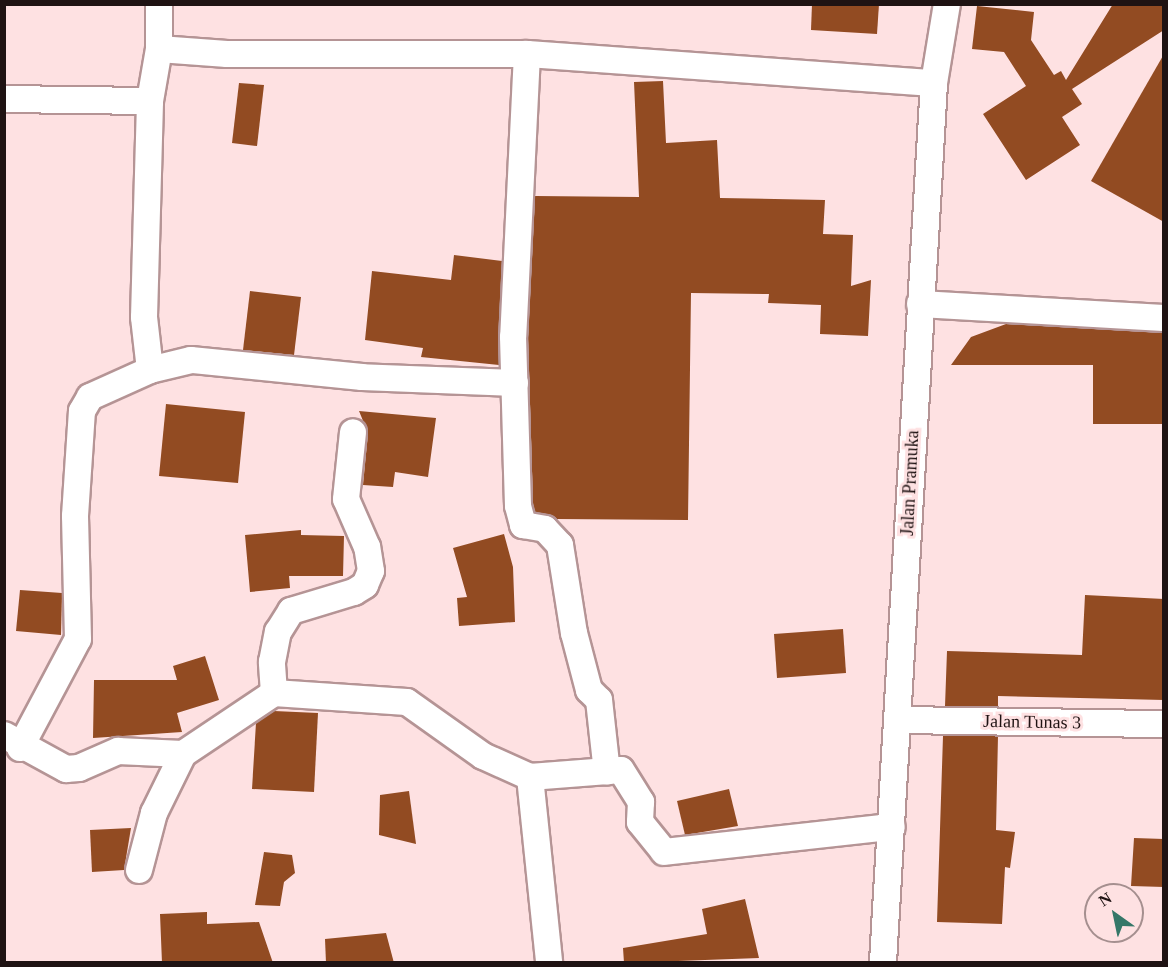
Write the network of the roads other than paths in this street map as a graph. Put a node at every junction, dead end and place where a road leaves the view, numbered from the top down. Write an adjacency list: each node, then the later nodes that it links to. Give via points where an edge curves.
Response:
1 (159, 4): 3 (street)
2 (947, 4): 5 (street, Jalan Pramuka)
3 (159, 49): 4 (street, via 227,54); 7 (street)
4 (527, 54): 5 (street); 11 (street)
5 (934, 83): 8 (street, Jalan Pramuka)
6 (4, 99): 7 (street)
7 (150, 101): 10 (street, via 144,317)
8 (920, 304): 9 (street); 14 (street, Jalan Pramuka)
9 (1164, 318)
10 (150, 370): 11 (street, via 191,360 362,377); 16 (street, via 90,397 82,411 75,516 78,639)
11 (515, 383): 18 (street, via 520,520 545,529 560,545 574,633 589,690 599,700)
12 (353, 432): 13 (street, via 346,499 367,547 371,571 365,585 354,592 311,601 291,611 278,632 272,662)
13 (274, 693): 17 (street); 19 (street, via 407,702 483,756)
14 (901, 720): 15 (street, Jalan Tunas 3); 20 (street, Jalan Pramuka)
15 (1164, 724)
16 (12, 741): 17 (street, via 66,769 132,749)
17 (183, 754): 21 (street, via 154,813)
18 (607, 772): 19 (street); 20 (street, via 621,771 641,802 640,822 664,852)
19 (530, 777): 22 (street)
20 (892, 827): 23 (street, Jalan Pramuka)
21 (139, 870)
22 (549, 963)
23 (884, 963)

